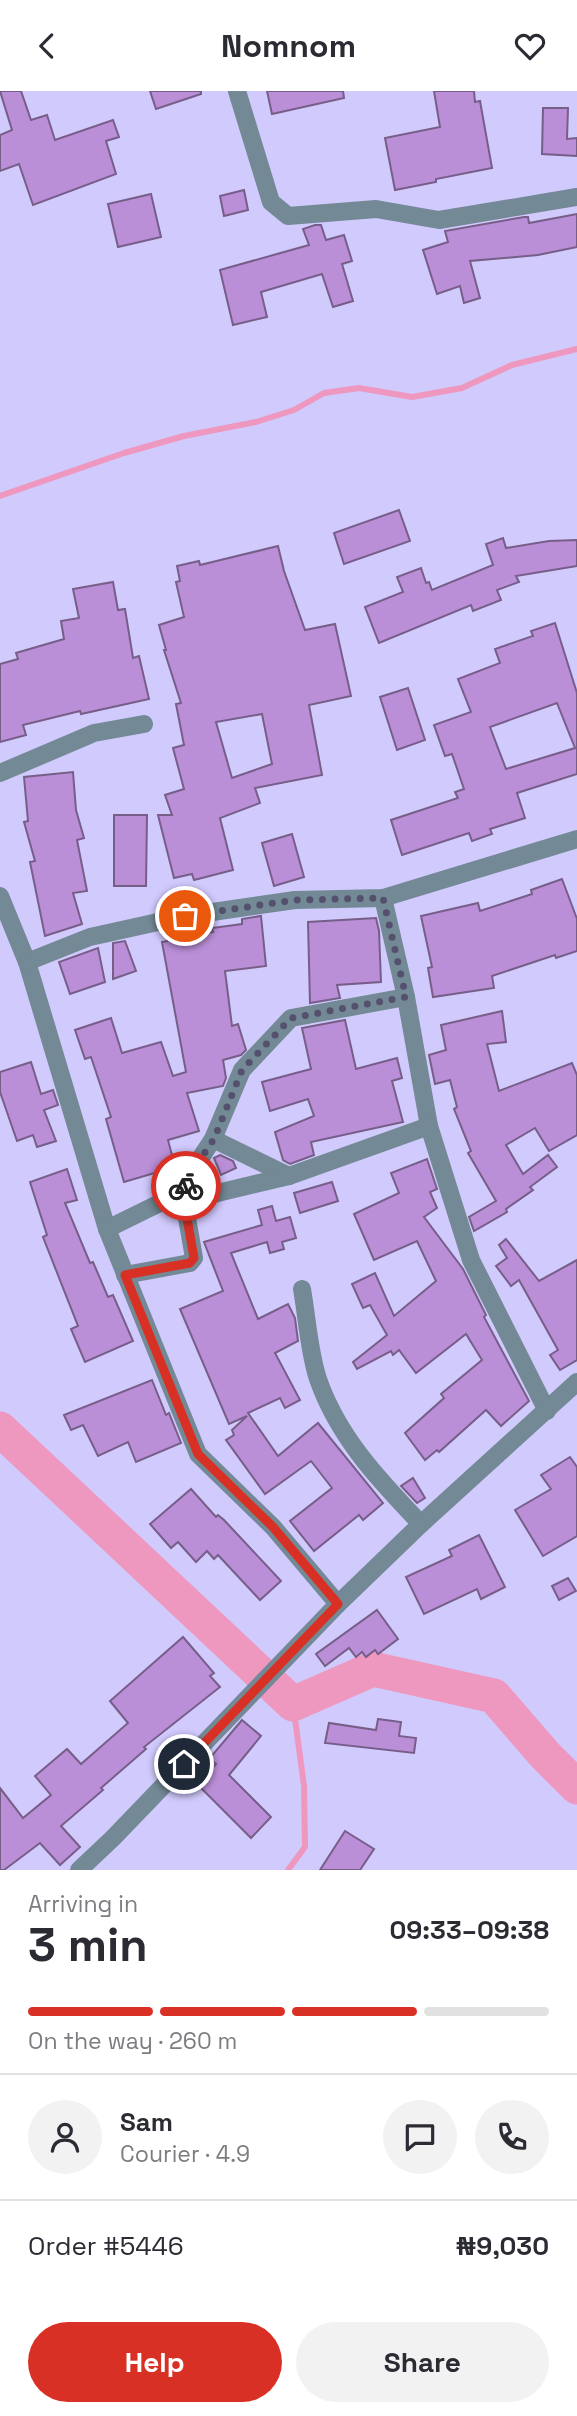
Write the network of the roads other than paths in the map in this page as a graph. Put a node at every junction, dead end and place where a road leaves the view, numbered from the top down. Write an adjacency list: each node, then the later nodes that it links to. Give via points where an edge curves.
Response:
1 (237, 91): 2 (street, via 271,202 288,216 376,209 439,220)
2 (577, 197)
3 (144, 724): 4 (street, via 93,733)
4 (0, 773)
5 (577, 839): 7 (street)
6 (0, 896): 8 (street)
7 (383, 898): 8 (street, via 295,900 185,916 90,937); 9 (street)
8 (27, 962): 14 (street)
9 (406, 997): 10 (street); 11 (street, via 291,1018 242,1070)
10 (429, 1126): 12 (street); 18 (street, via 471,1260)
11 (214, 1139): 12 (street); 13 (street, via 188,1177)
12 (289, 1176): 13 (street)
13 (184, 1201): 14 (street, via 170,1198); 15 (street, via 194,1258 190,1263)
14 (107, 1229): 15 (street)
15 (125, 1275): 20 (street, via 198,1454 273,1527)
16 (302, 1289): 19 (street, via 318,1378 341,1431)
17 (577, 1382): 18 (street)
18 (547, 1411): 19 (street)
19 (421, 1524): 20 (street)
20 (338, 1604): 21 (street)
21 (79, 1870)

